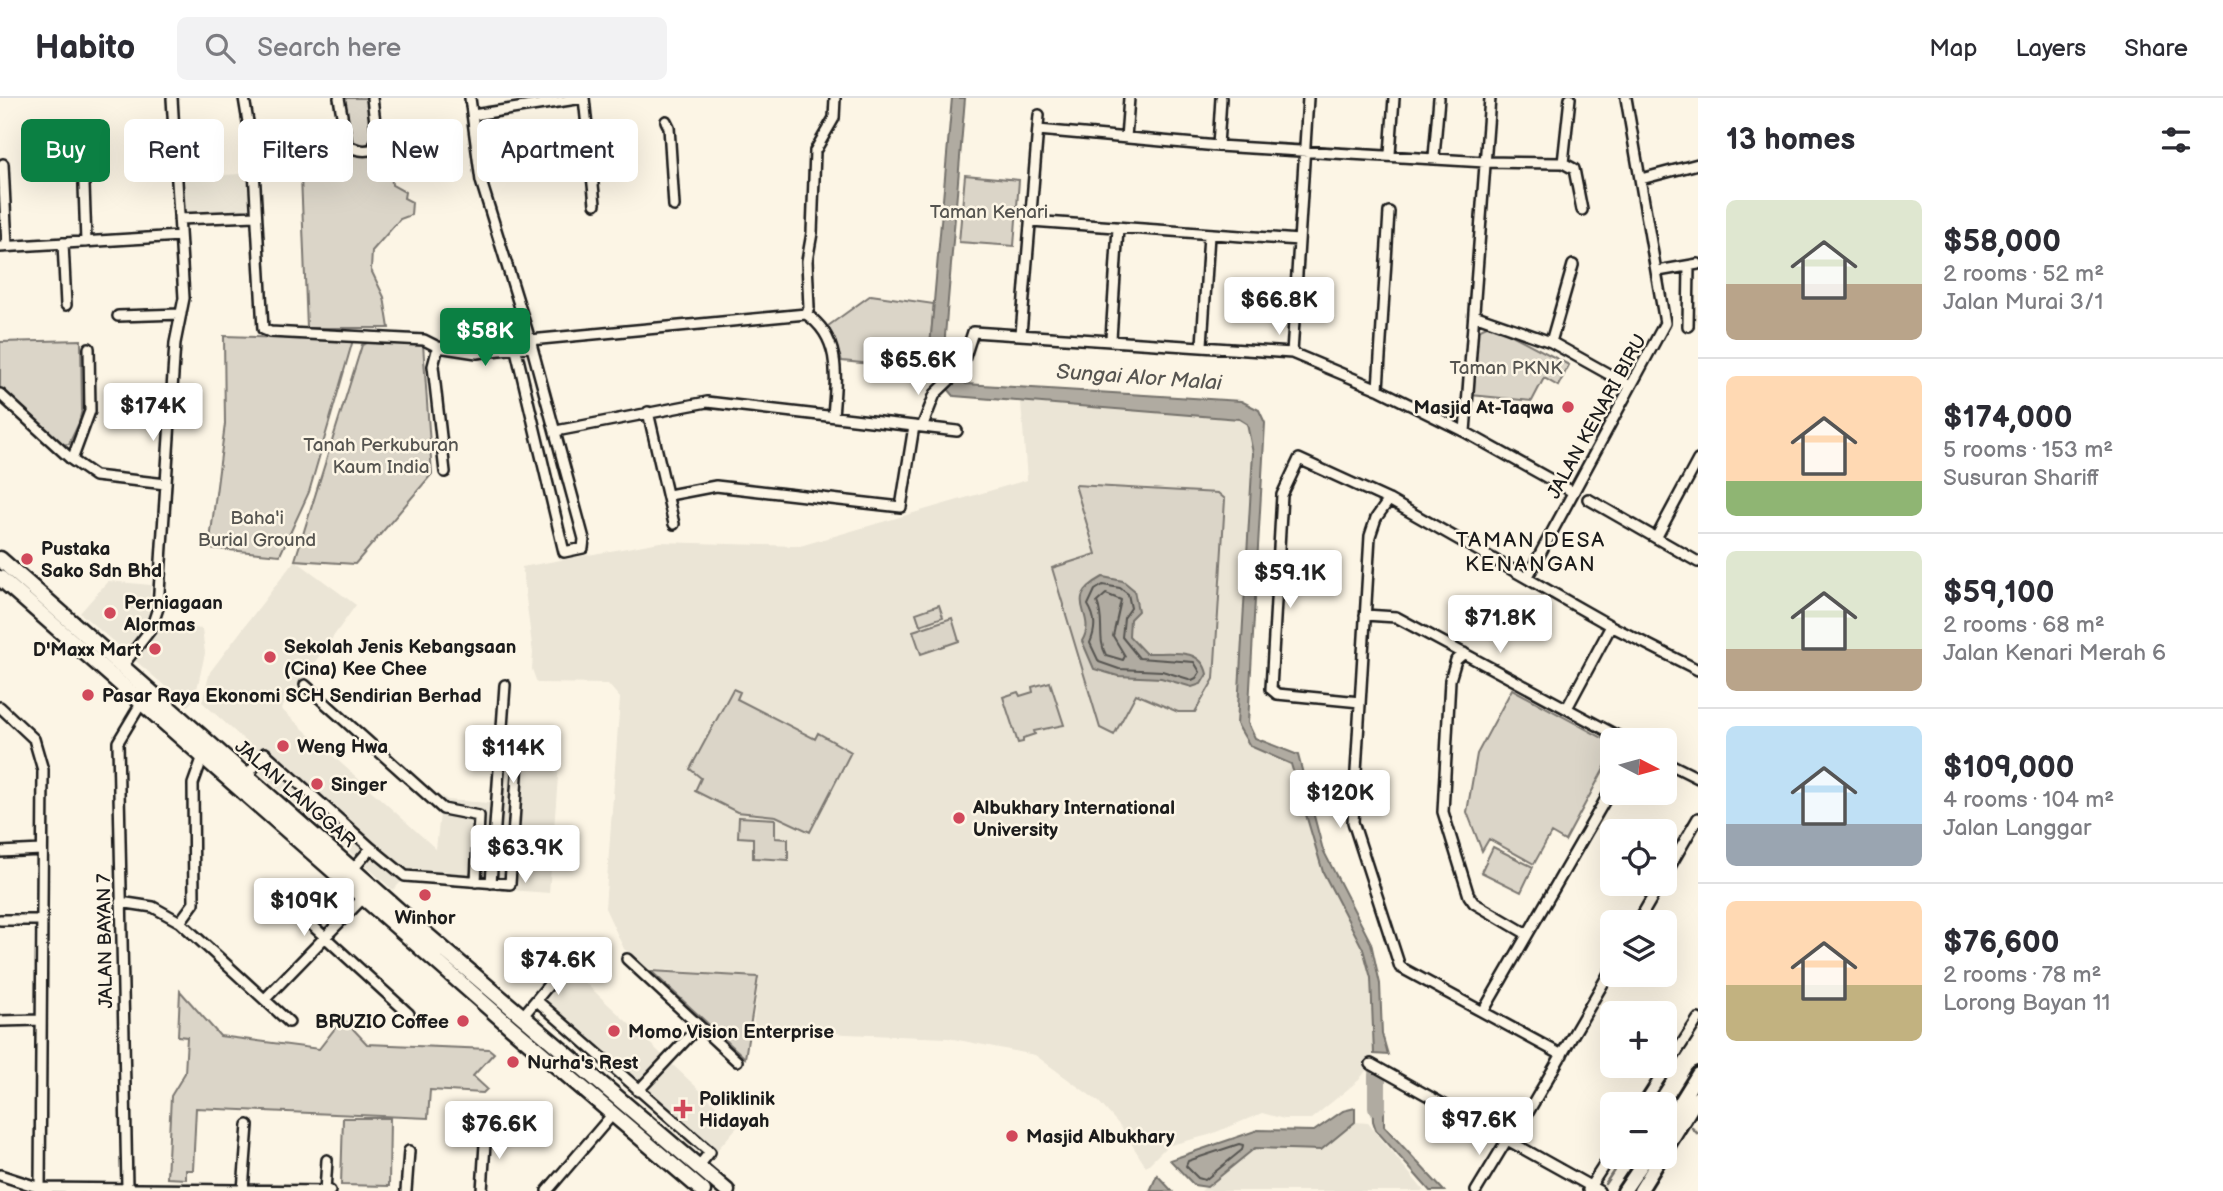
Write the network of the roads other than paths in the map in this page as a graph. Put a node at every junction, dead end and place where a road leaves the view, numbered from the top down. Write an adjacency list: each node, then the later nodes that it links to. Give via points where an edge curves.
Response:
1 (172, 98): 36 (street)
2 (244, 98): 35 (street, via 253,147)
3 (340, 98): 4 (street, via 347,144 368,150 377,141)
4 (372, 98)
5 (470, 98): 16 (street)
6 (584, 98): 16 (street); 31 (street)
7 (835, 98): 50 (street, via 834,118 815,151)
8 (1129, 98): 20 (street)
9 (1221, 98): 21 (street)
10 (1308, 98): 22 (street)
11 (1394, 98): 23 (street)
12 (1439, 98): 24 (street)
13 (1490, 98): 25 (street)
14 (1570, 98): 26 (street)
15 (1626, 98): 29 (street, JALAN KENARI BIRU)
16 (473, 115): 57 (street, via 481,181)
17 (1040, 115): 19 (street)
18 (666, 121): 32 (street)
19 (1038, 130): 20 (street); 37 (street)
20 (1126, 138): 21 (street)
21 (1218, 146): 22 (street)
22 (1304, 150): 23 (street); 41 (street)
23 (1390, 154): 24 (street)
24 (1434, 157): 25 (street)
25 (1485, 162): 26 (street); 51 (street)
26 (1563, 163): 33 (street, via 1574,169)
27 (3, 164): 44 (street)
28 (1698, 164): 29 (street)
29 (1640, 179): 47 (street, JALAN KENARI BIRU)
30 (84, 182): 42 (street)
31 (595, 204)
32 (674, 206)
33 (1582, 210)
34 (1389, 212): 64 (street)
35 (256, 216): 36 (street); 59 (street, via 266,331 428,340)
36 (179, 219): 40 (street)
37 (1031, 221): 38 (street); 54 (street)
38 (1118, 228): 39 (street); 55 (street)
39 (1209, 235): 41 (street); 58 (street)
40 (180, 236): 42 (street); 49 (street)
41 (1299, 240): 62 (street)
42 (86, 242): 43 (street)
43 (63, 243): 44 (street); 48 (street)
44 (4, 247)
45 (1573, 265): 56 (street)
46 (1693, 265): 47 (street); 53 (street)
47 (1658, 271): 63 (street, JALAN KENARI BIRU, via 1665,323)
48 (66, 305)
49 (181, 314): 52 (street); 75 (street)
50 (806, 314): 57 (street); 67 (street, via 821,326 835,355)
51 (1474, 314): 56 (street); 71 (street)
52 (118, 316)
53 (1688, 326)
54 (1021, 334): 55 (street); 68 (street, via 975,331 958,373 935,394)
55 (1111, 340): 58 (street)
56 (1551, 342): 63 (street)
57 (531, 343): 61 (street); 69 (street)
58 (1202, 345): 62 (street)
59 (438, 346): 61 (street, via 477,353); 74 (street, via 433,366)
60 (89, 348): 72 (street, via 90,411)
61 (516, 350): 69 (street, via 564,552 583,548 584,539)
62 (1292, 353): 64 (street)
63 (1630, 386): 76 (street, JALAN KENARI BIRU)
64 (1378, 389): 71 (street)
65 (0, 394): 72 (street)
66 (648, 412): 67 (street, via 707,402); 69 (street); 77 (street)
67 (833, 416): 68 (street)
68 (918, 426): 70 (street); 77 (street, via 901,507 716,486)
69 (556, 431)
70 (957, 431)
71 (1465, 432): 76 (street)
72 (72, 460): 75 (street, via 95,476)
73 (1698, 460): 81 (street)
74 (445, 472)
75 (166, 484): 90 (street, via 155,619)
76 (1573, 492): 85 (street, JALAN KENARI BIRU)
77 (669, 495): 80 (street)
78 (1588, 499): 81 (street)
79 (1389, 500): 85 (street); 86 (street, via 1371,530); 95 (street, via 1298,459 1282,495 1271,689 1277,694)
80 (674, 524)
81 (1656, 538): 83 (street)
82 (0, 559): 87 (main road, JALAN LANGGAR)
83 (1698, 562)
84 (0, 578): 87 (main road, JALAN LANGGAR)
85 (1527, 578): 88 (street)
86 (1365, 615): 89 (street, via 1396,617); 95 (street)
87 (56, 618): 90 (main road, JALAN LANGGAR); 94 (main road, JALAN LANGGAR)
88 (1611, 626): 91 (street); 97 (street)
89 (1464, 653): 97 (street); 119 (street, via 1456,660 1450,680 1443,812 1469,896)
90 (123, 665): 103 (main road, JALAN LANGGAR)
91 (1698, 670)
92 (305, 685): 111 (street, via 443,809 479,816)
93 (505, 685): 99 (street)
94 (142, 702): 100 (main road, JALAN LANGGAR); 115 (street, JALAN BAYAN 7, via 118,742)
95 (1360, 702): 126 (street, via 1353,822 1400,968)
96 (0, 707): 107 (street, via 24,727 38,747 43,770)
97 (1567, 708): 98 (street)
98 (1603, 728)
99 (500, 744): 112 (street); 112 (street, via 520,745 510,884)
100 (203, 756): 103 (main road, JALAN LANGGAR); 118 (street, via 193,785 194,903)
101 (1677, 768): 102 (street)
102 (1698, 778)
103 (243, 781): 106 (street, via 265,753); 110 (main road, JALAN LANGGAR); 114 (main road, JALAN LANGGAR)
104 (1602, 805): 119 (street)
105 (1698, 818): 109 (street)
106 (371, 848): 110 (street); 111 (street, via 405,876)
107 (41, 850): 108 (street); 117 (street)
108 (0, 852)
109 (1677, 854)
110 (352, 869): 128 (main road, JALAN LANGGAR)
111 (476, 881): 112 (street)
112 (491, 883)
113 (279, 895): 120 (street)
114 (364, 897): 120 (street); 142 (main road, JALAN LANGGAR)
115 (120, 902): 118 (street, via 153,907); 154 (street, JALAN BAYAN 7)
116 (0, 920): 117 (street)
117 (41, 920): 130 (street)
118 (180, 922): 124 (street)
119 (1527, 934): 126 (street)
120 (325, 938): 124 (street); 127 (street)
121 (571, 958): 125 (street)
122 (628, 959): 133 (street)
123 (1601, 987): 134 (street)
124 (265, 999): 132 (street)
125 (536, 1000): 128 (street); 138 (street)
126 (1484, 1010): 134 (street)
127 (409, 1014)
128 (522, 1017): 149 (main road, JALAN LANGGAR)
129 (1698, 1019): 139 (street)
130 (41, 1020): 131 (street); 155 (street)
131 (0, 1021)
132 (289, 1022)
133 (699, 1026): 135 (street); 138 (street)
134 (1562, 1055): 146 (street)
135 (737, 1061)
136 (1371, 1064): 146 (street)
137 (1698, 1074): 141 (main road)
138 (638, 1091): 149 (street, via 710,1152)
139 (1651, 1092)
140 (1698, 1097): 145 (main road)
141 (1677, 1108)
142 (612, 1115): 162 (street); 163 (main road, JALAN LANGGAR)
143 (248, 1125): 158 (street)
144 (486, 1128): 161 (street)
145 (1677, 1131)
146 (1510, 1139): 156 (street); 165 (street)
147 (409, 1151): 160 (street)
148 (327, 1160): 159 (street)
149 (698, 1167): 164 (main road, JALAN LANGGAR)
150 (1603, 1169): 156 (street)
151 (1639, 1169): 166 (main road)
152 (1654, 1169): 167 (main road)
153 (0, 1175): 155 (street)
154 (127, 1187): 155 (street); 157 (street)
155 (40, 1188)
156 (1592, 1189)
157 (206, 1190): 158 (street)
158 (243, 1190): 159 (street)
159 (328, 1191)
160 (406, 1191)
161 (482, 1191)
162 (547, 1191)
163 (703, 1191)
164 (727, 1191)
165 (1476, 1191)
166 (1624, 1191)
167 (1640, 1191)

